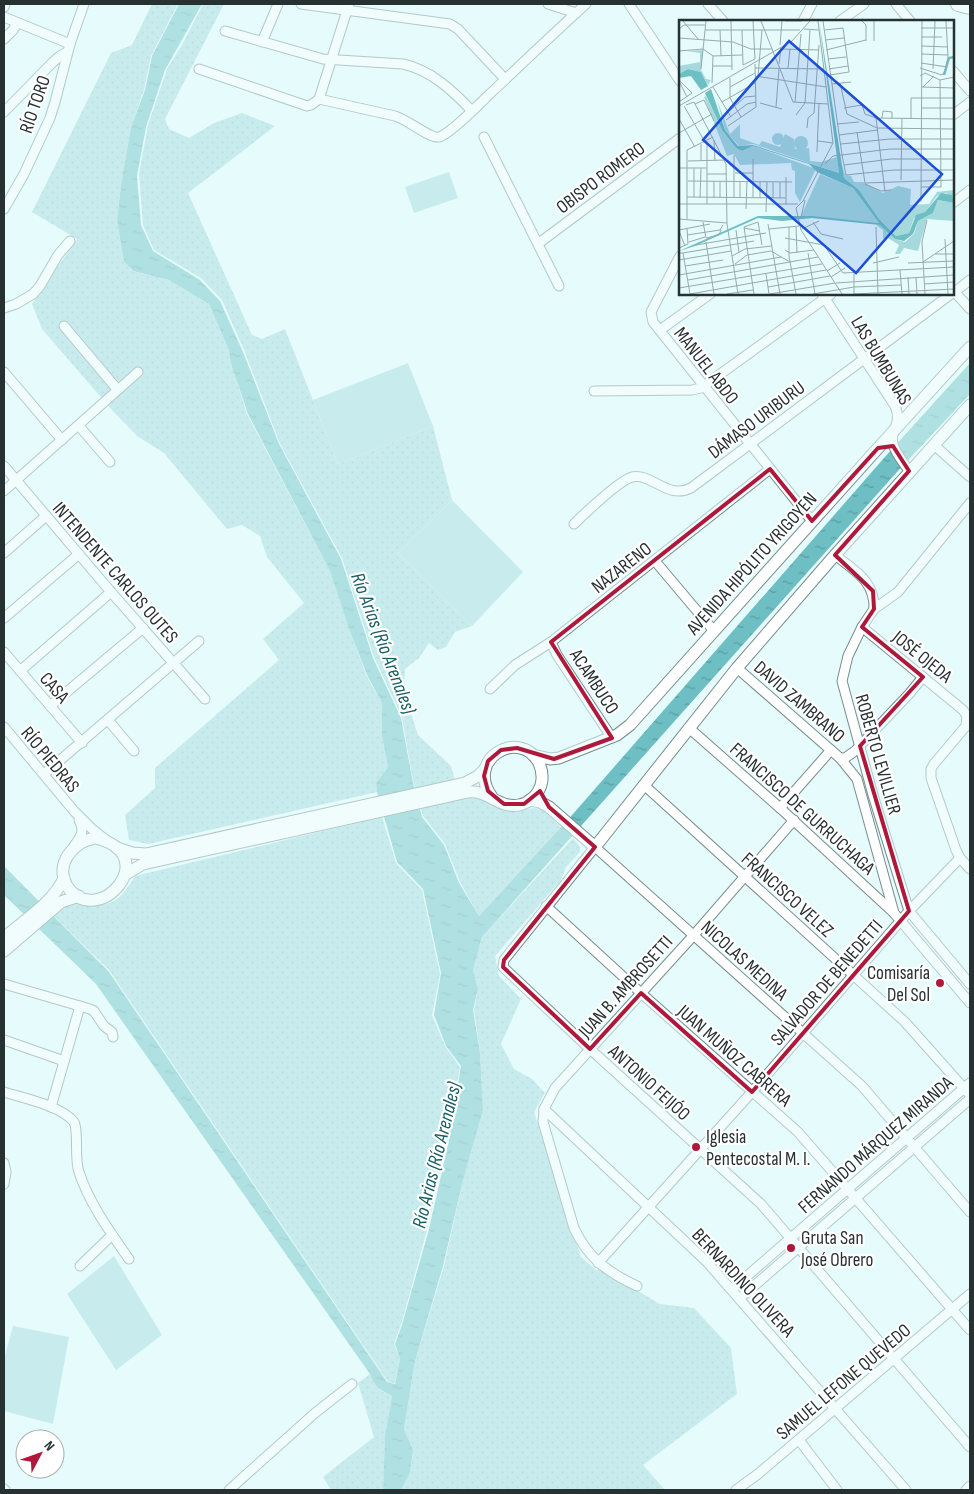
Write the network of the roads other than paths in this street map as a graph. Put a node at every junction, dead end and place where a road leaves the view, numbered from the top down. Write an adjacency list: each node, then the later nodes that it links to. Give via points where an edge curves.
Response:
1 (84, 4): 24 (street, RÍO TORO)
2 (278, 4): 23 (street)
3 (301, 4): 12 (street)
4 (548, 4): 14 (street)
5 (586, 4): 14 (street)
6 (629, 4): 29 (street)
7 (708, 4): 16 (street)
8 (864, 4): 18 (street)
9 (896, 4): 19 (street)
10 (958, 4): 13 (highway)
11 (807, 6): 17 (street)
12 (348, 7): 25 (street); 28 (street, via 450,24)
13 (970, 7)
14 (576, 14): 28 (street)
15 (4, 17): 20 (street)
16 (722, 20)
17 (803, 20)
18 (841, 20)
19 (909, 20)
20 (17, 23): 22 (street); 24 (street)
21 (225, 31): 23 (street)
22 (4, 39)
23 (262, 42): 25 (street)
24 (68, 48): 34 (street); 40 (street, RÍO TORO, via 50,118)
25 (332, 60): 31 (street); 33 (street, via 414,67 430,74)
26 (199, 68): 31 (street, via 307,106)
27 (954, 72): 30 (street)
28 (505, 79): 33 (street)
29 (679, 79)
30 (970, 91)
31 (319, 100): 33 (street, via 400,117 439,137)
32 (970, 102): 35 (street)
33 (472, 111)
34 (4, 112)
35 (954, 114)
36 (484, 136): 42 (street)
37 (679, 139): 42 (street, OBISPO ROMERO)
38 (970, 190): 39 (street)
39 (954, 202)
40 (4, 209)
41 (70, 242): 51 (street, via 33,294)
42 (539, 243): 45 (street)
43 (679, 258): 54 (street, MANUEL ABDO, via 651,312 653,322)
44 (970, 280): 46 (street, DÁMASO URIBURU)
45 (559, 286)
46 (954, 291)
47 (954, 293): 52 (street)
48 (709, 295): 54 (street)
49 (826, 295): 56 (street, LAS BUMBUNAS); 59 (street)
50 (949, 295): 56 (street, DÁMASO URIBURU)
51 (4, 308)
52 (970, 309)
53 (64, 326): 60 (street)
54 (660, 330): 59 (street, MANUEL ABDO)
55 (970, 347): 64 (main road, AVENIDA HIPÓLITO YRIGOYEN)
56 (864, 358): 64 (street, LAS BUMBUNAS, via 898,412); 66 (street, DÁMASO URIBURU)
57 (4, 372): 65 (street)
58 (138, 372): 60 (street)
59 (704, 386): 61 (street, via 692,390); 66 (street, MANUEL ABDO)
60 (118, 389): 63 (street)
61 (594, 391)
62 (970, 405): 67 (main road)
63 (79, 426): 65 (street); 70 (street)
64 (896, 429): 68 (street, LAS BUMBUNAS); 69 (main road, AVENIDA HIPÓLITO YRIGOYEN)
65 (62, 440): 75 (street)
66 (750, 445): 72 (street, MANUEL ABDO); 80 (street, DÁMASO URIBURU, via 686,491 677,492 642,478 629,478)
67 (934, 445): 73 (main road); 74 (street)
68 (893, 446): 69 (street, via 885,444); 73 (street)
69 (878, 448): 79 (main road, AVENIDA HIPÓLITO YRIGOYEN)
70 (110, 462)
71 (4, 466): 75 (street, INTENDENTE CARLOS OUTES)
72 (770, 469): 79 (street, MANUEL ABDO); 84 (street, NAZARENO)
73 (908, 469): 83 (main road)
74 (970, 477)
75 (16, 480): 76 (street); 78 (street, INTENDENTE CARLOS OUTES)
76 (4, 491)
77 (970, 503): 86 (street, via 898,592)
78 (46, 516): 81 (street); 82 (street, INTENDENTE CARLOS OUTES)
79 (812, 522): 90 (main road, AVENIDA HIPÓLITO YRIGOYEN)
80 (574, 524)
81 (4, 553)
82 (79, 554): 85 (street, INTENDENTE CARLOS OUTES); 87 (street)
83 (835, 555): 86 (street, via 870,585 875,598); 95 (main road)
84 (655, 561): 90 (street); 92 (street, NAZARENO)
85 (111, 592): 89 (street, INTENDENTE CARLOS OUTES); 96 (street)
86 (874, 609): 88 (street, ROBERTO LEVILLIER)
87 (4, 618)
88 (862, 627): 97 (street, JOSÉ OJEDA); 106 (street, ROBERTO LEVILLIER, via 848,656 842,681)
89 (143, 628): 94 (street, INTENDENTE CARLOS OUTES); 100 (street)
90 (714, 631): 104 (main road, AVENIDA HIPÓLITO YRIGOYEN, via 630,725)
91 (199, 642): 94 (street)
92 (551, 642): 98 (street, NAZARENO, via 515,665); 104 (street, ACAMBUCO)
93 (4, 652): 96 (street, CASA)
94 (174, 663): 99 (street, INTENDENTE CARLOS OUTES); 101 (street)
95 (738, 668): 103 (main road); 107 (street, DAVID ZAMBRANO)
96 (20, 671): 100 (street, CASA)
97 (923, 677): 106 (street); 128 (street, JOSÉ OJEDA, via 967,716 966,726 931,769 931,778)
98 (490, 689)
99 (205, 698)
100 (50, 706): 105 (street, CASA)
101 (108, 720): 105 (street); 108 (street)
102 (4, 727): 112 (street, RÍO PIEDRAS)
103 (690, 728): 115 (main road); 119 (street, FRANCISCO DE GURRUCHAGA)
104 (612, 738): 109 (main road, AVENIDA HIPÓLITO YRIGOYEN, via 554,759)
105 (82, 743): 112 (street)
106 (860, 746): 110 (street, via 850,755); 136 (street, ROBERTO LEVILLIER)
107 (831, 750): 110 (street, DAVID ZAMBRANO); 119 (street)
108 (134, 751)
109 (532, 755): 111 (main road, via 517,748 501,750 488,761); 114 (main road, via 542,772)
110 (840, 758): 113 (street, DAVID ZAMBRANO)
111 (485, 769): 116 (main road); 117 (main road, via 485,784)
112 (44, 774): 121 (street, RÍO PIEDRAS)
113 (856, 778): 137 (street, ROBERTO LEVILLIER)
114 (541, 785): 118 (main road); 120 (main road)
115 (644, 785): 126 (main road); 131 (street, FRANCISCO VELEZ)
116 (467, 787): 117 (main road); 122 (main road)
117 (492, 797): 118 (main road, via 510,806)
118 (530, 800): 120 (main road)
119 (780, 808): 123 (street, FRANCISCO DE GURRUCHAGA)
120 (553, 810): 126 (main road)
121 (74, 811): 124 (street); 125 (street, via 83,829)
122 (355, 811): 127 (main road, via 146,854); 130 (main road, via 143,864)
123 (794, 820): 131 (street, JUAN B. AMBROSETTI); 137 (street, FRANCISCO DE GURRUCHAGA)
124 (107, 841): 125 (main road, via 89,839); 127 (main road)
125 (74, 847): 132 (main road, via 65,861)
126 (595, 847): 135 (street); 140 (street, NICOLAS MEDINA)
127 (117, 848): 130 (main road, via 125,862)
128 (960, 858): 129 (street); 136 (street, SALVADOR DE BENEDETTI)
129 (970, 869)
130 (126, 874): 133 (main road, via 108,896 92,900)
131 (744, 877): 140 (street, JUAN B. AMBROSETTI); 143 (street, FRANCISCO VELEZ)
132 (64, 878): 133 (main road, via 69,888); 134 (main road)
133 (79, 896): 134 (main road)
134 (54, 902): 139 (main road)
135 (546, 906): 146 (street, JUAN MUÑOZ CABRERA); 152 (street, ANTONIO FEIJÓO, via 504,960 503,967)
136 (909, 911): 138 (street, SALVADOR DE BENEDETTI); 145 (street)
137 (894, 913): 138 (street)
138 (900, 922): 143 (street, SALVADOR DE BENEDETTI); 147 (street)
139 (23, 928): 141 (main road); 142 (main road)
140 (693, 936): 146 (street, JUAN B. AMBROSETTI); 149 (street, NICOLAS MEDINA)
141 (4, 938)
142 (4, 951)
143 (854, 975): 149 (street, SALVADOR DE BENEDETTI); 154 (street, FRANCISCO VELEZ)
144 (4, 984): 148 (street)
145 (970, 984)
146 (641, 993): 152 (street, JUAN B. AMBROSETTI); 156 (street, JUAN MUÑOZ CABRERA)
147 (970, 1003)
148 (80, 1006): 150 (street, via 94,1011 112,1032); 153 (street)
149 (803, 1034): 156 (street, SALVADOR DE BENEDETTI); 160 (street, NICOLAS MEDINA, via 862,1086)
150 (112, 1037)
151 (4, 1040): 153 (street)
152 (590, 1049): 159 (street, JUAN B. AMBROSETTI, via 555,1088); 162 (street, ANTONIO FEIJÓO)
153 (64, 1061): 158 (street)
154 (968, 1088): 160 (street, FERNANDO MÁRQUEZ MIRANDA)
155 (4, 1092): 158 (street)
156 (752, 1092): 162 (street, SALVADOR DE BENEDETTI); 165 (street, JUAN MUÑOZ CABRERA, via 802,1136)
157 (970, 1099): 161 (street, FERNANDO MÁRQUEZ MIRANDA)
158 (51, 1107): 169 (street, via 74,1122 79,1173)
159 (544, 1109): 167 (street, BERNARDINO OLIVERA); 173 (street, via 543,1122 574,1228 586,1250)
160 (907, 1138): 161 (street, NICOLAS MEDINA); 165 (street, FERNANDO MÁRQUEZ MIRANDA)
161 (914, 1148): 166 (street, FERNANDO MÁRQUEZ MIRANDA); 168 (street, NICOLAS MEDINA)
162 (700, 1149): 167 (street, SALVADOR DE BENEDETTI); 170 (street, ANTONIO FEIJÓO, via 761,1204)
163 (4, 1163): 164 (street)
164 (4, 1184)
165 (848, 1188): 166 (street, JUAN MUÑOZ CABRERA); 170 (street, FERNANDO MÁRQUEZ MIRANDA)
166 (856, 1197): 171 (street, FERNANDO MÁRQUEZ MIRANDA); 179 (street, JUAN MUÑOZ CABRERA)
167 (648, 1206): 173 (street, SALVADOR DE BENEDETTI); 176 (street, BERNARDINO OLIVERA)
168 (970, 1212)
169 (112, 1235): 172 (street); 174 (street)
170 (790, 1240): 171 (street, ANTONIO FEIJÓO); 176 (street, FERNANDO MÁRQUEZ MIRANDA)
171 (797, 1248): 178 (street, FERNANDO MÁRQUEZ MIRANDA); 181 (street, ANTONIO FEIJÓO)
172 (129, 1259)
173 (598, 1263): 175 (street)
174 (80, 1266)
175 (637, 1286)
176 (732, 1289): 178 (street, BERNARDINO OLIVERA)
177 (970, 1294): 179 (street, SAMUEL LEFONE QUEVEDO)
178 (740, 1298): 183 (street, BERNARDINO OLIVERA)
179 (953, 1310): 180 (street, JUAN MUÑOZ CABRERA); 181 (street, SAMUEL LEFONE QUEVEDO)
180 (970, 1330)
181 (894, 1360): 183 (street, SAMUEL LEFONE QUEVEDO); 185 (street, ANTONIO FEIJÓO)
182 (352, 1384): 187 (street)
183 (836, 1408): 184 (street, SAMUEL LEFONE QUEVEDO); 190 (street, BERNARDINO OLIVERA)
184 (799, 1440): 188 (street, SAMUEL LEFONE QUEVEDO); 189 (street)
185 (970, 1447)
186 (970, 1486): 191 (street)
187 (229, 1490)
188 (736, 1490)
189 (837, 1490)
190 (906, 1490)
191 (966, 1490)

